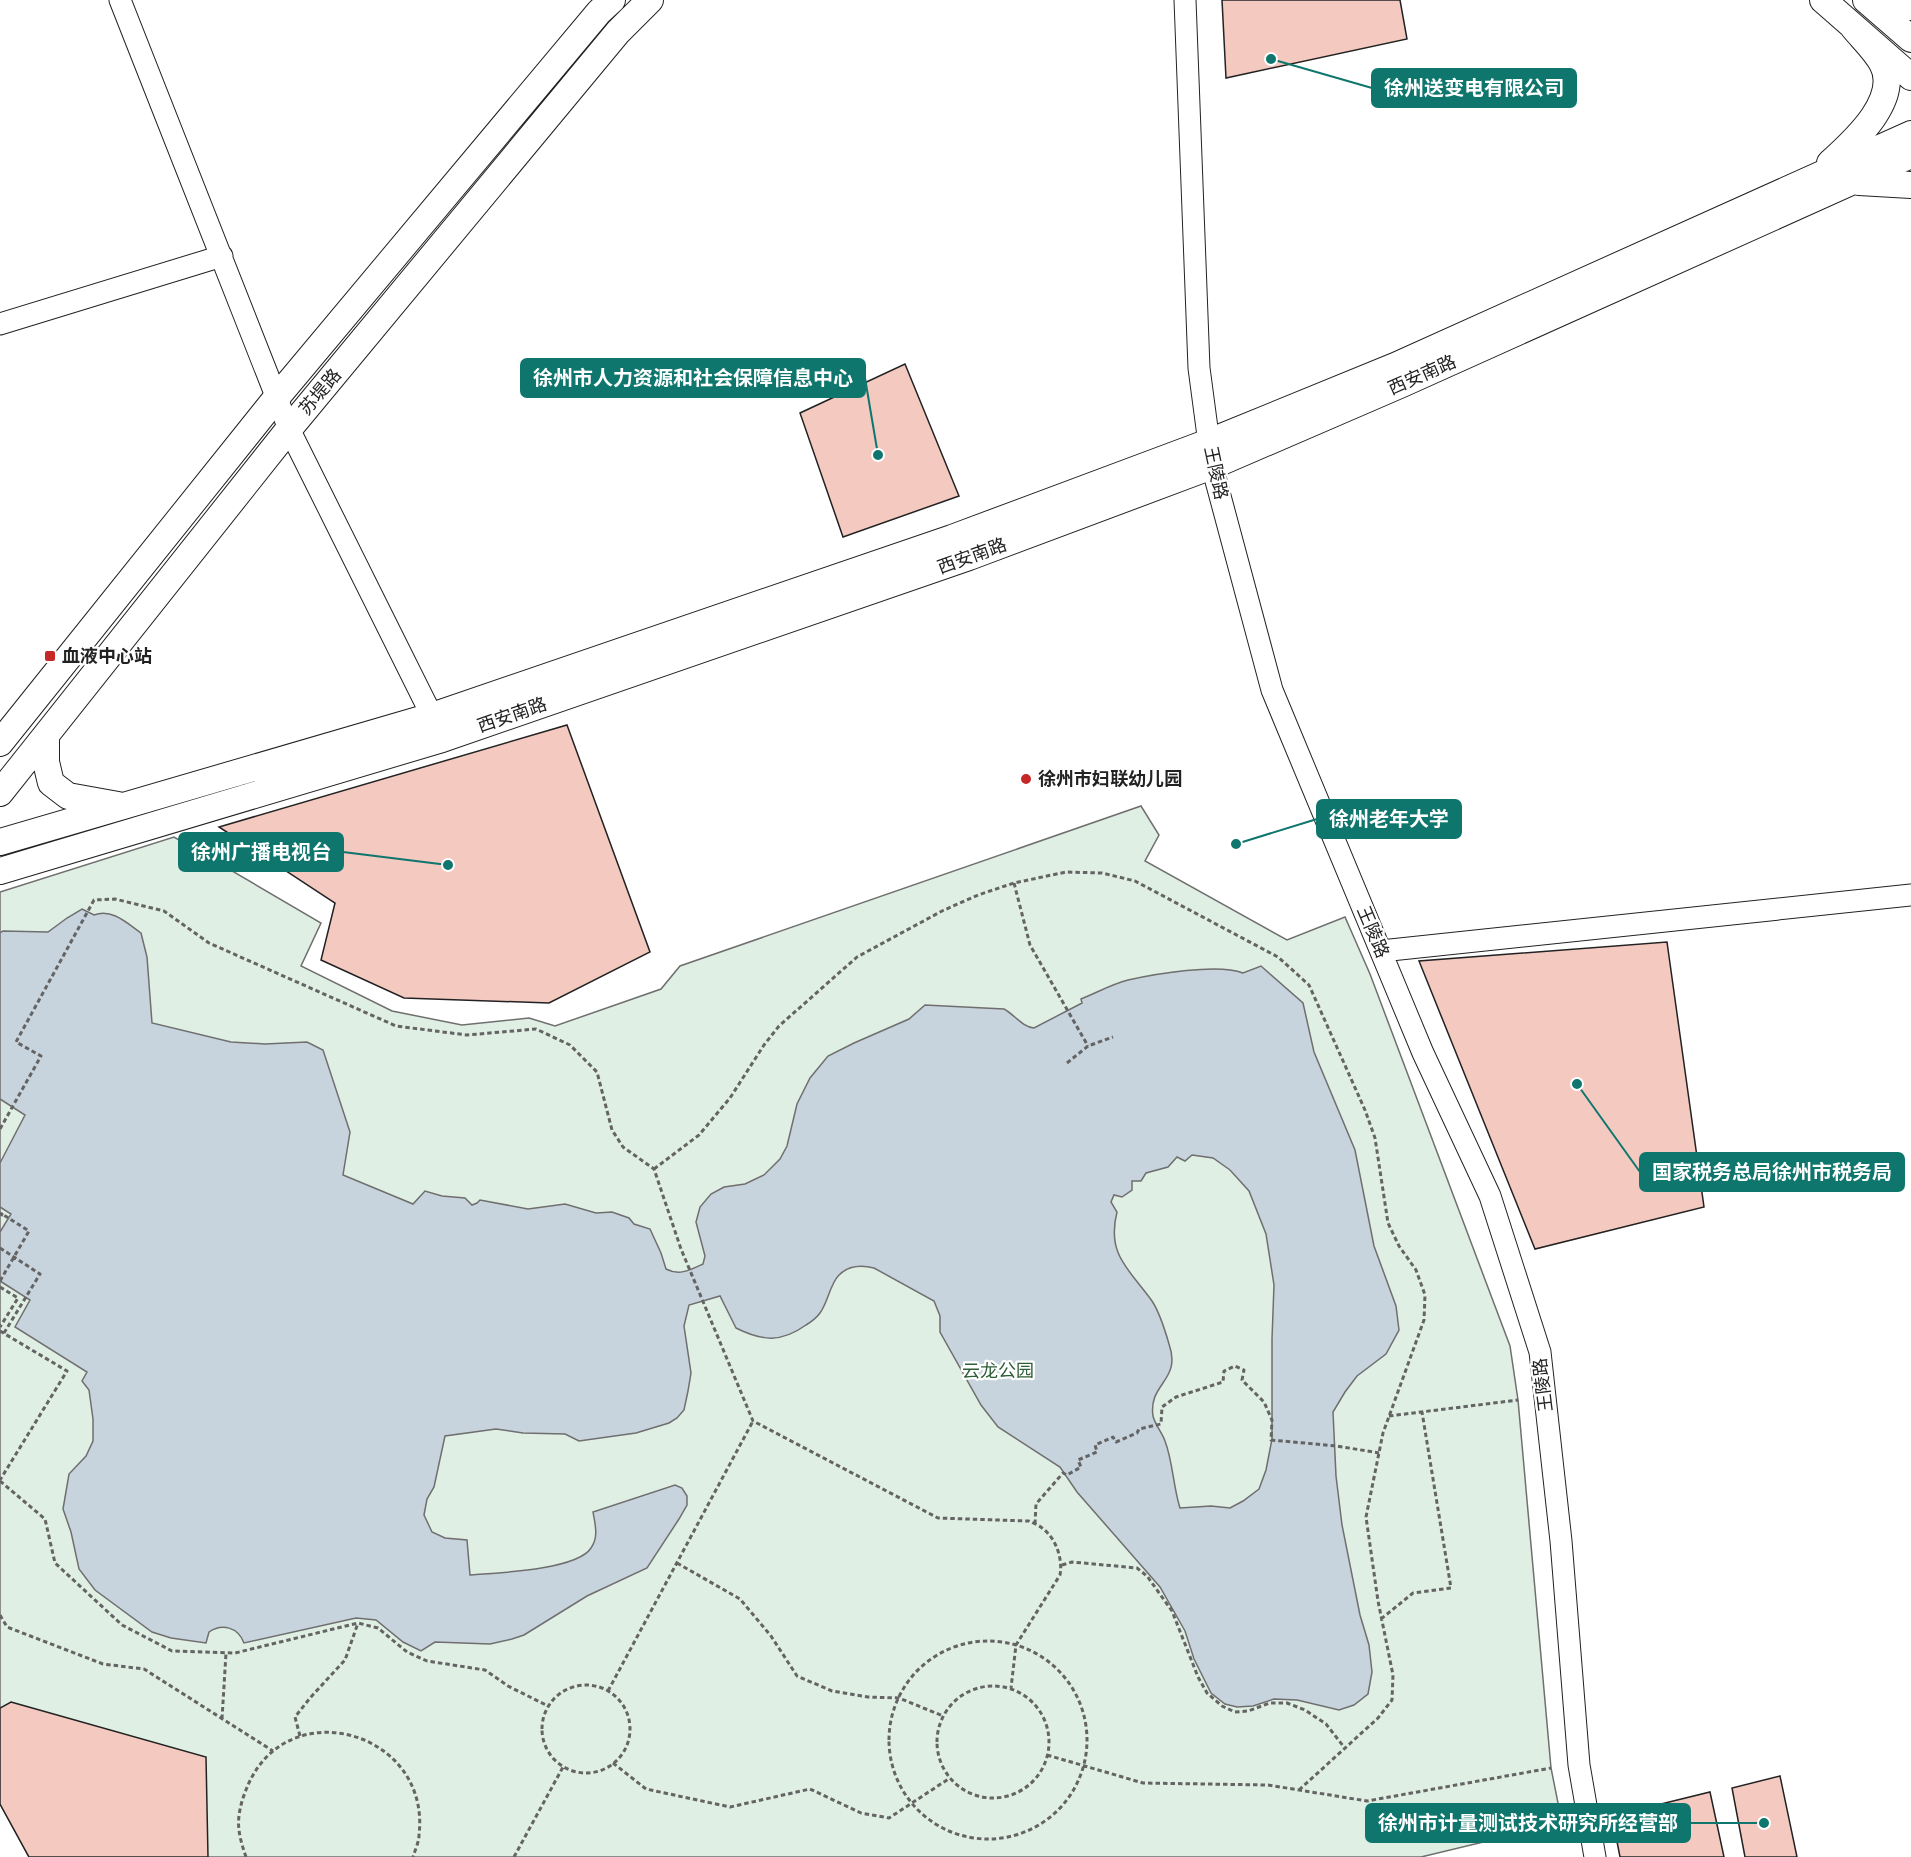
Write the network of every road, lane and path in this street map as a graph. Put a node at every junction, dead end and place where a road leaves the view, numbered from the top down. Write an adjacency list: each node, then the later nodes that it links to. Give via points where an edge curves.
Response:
1 (120, 0): 17 (street)
2 (612, 0): 19 (main road, 苏堤路)
3 (650, 0): 20 (main road, 苏堤路, via 618,32)
4 (1185, 0): 21 (street, 王陵路, via 1199,368)
5 (1823, 0): 9 (main road)
6 (1866, 0): 10 (main road)
7 (1893, 0): 8 (main road)
8 (1911, 7)
9 (1853, 27): 11 (main road); 14 (main road, via 1882,64 1886,89 1870,122)
10 (1911, 39)
11 (1911, 77)
12 (1911, 134): 14 (main road, 西安南路)
13 (1911, 155): 15 (main road, 西安南路)
14 (1809, 181): 21 (main road, 西安南路, via 1395,366)
15 (1850, 182): 16 (main road); 21 (main road, 西安南路, via 1402,384)
16 (1911, 185)
17 (222, 256): 18 (street); 19 (street)
18 (0, 324)
19 (278, 397): 20 (street); 24 (main road, 苏堤路)
20 (290, 429): 22 (street); 23 (main road, 苏堤路)
21 (1211, 454): 22 (main road, 西安南路, via 969,557); 31 (street, 王陵路, via 1272,690)
22 (437, 727): 26 (main road, 西安南路); 28 (main road, 西安南路)
23 (46, 736): 25 (main road, 苏堤路); 26 (main road, via 51,783 68,796)
24 (0, 743)
25 (0, 793)
26 (124, 806): 27 (main road, 西安南路)
27 (0, 842)
28 (0, 871)
29 (1014, 883): 33 (path, via 1030,945); 36 (path, via 942,911 857,957 779,1026 730,1098 699,1135); 46 (path, via 1066,872 1102,873 1135,881 1278,957 1309,985 1376,1138 1388,1223 1416,1270 1425,1295 1424,1320)
30 (1911, 895): 31 (street)
31 (1381, 951): 78 (street, 王陵路, via 1423,1053 1490,1196 1540,1352 1561,1541 1579,1765)
32 (1113, 1037): 33 (path)
33 (1088, 1047): 34 (path)
34 (1067, 1063)
35 (0, 1129): 36 (path, via 41,1056 16,1042 94,900 115,899 164,911 209,943 396,1026 467,1035 536,1029 570,1045 597,1072 612,1130 623,1147)
36 (654, 1169): 47 (path, via 681,1249)
37 (1, 1215): 39 (path, via 29,1231)
38 (0, 1248): 39 (path)
39 (14, 1257): 40 (path); 43 (path, via 40,1274)
40 (0, 1281)
41 (0, 1287): 42 (path, via 18,1298)
42 (0, 1329): 43 (path)
43 (4, 1333): 49 (path, via 67,1371)
44 (1518, 1400): 45 (path)
45 (1422, 1412): 46 (path); 54 (path, via 1451,1588 1413,1593)
46 (1389, 1416): 48 (path)
47 (753, 1421): 50 (path, via 938,1518); 51 (path)
48 (1379, 1453): 50 (path, via 1271,1440 1272,1420 1264,1402 1242,1380 1244,1370 1235,1366 1224,1371 1223,1382 1176,1397 1162,1407 1161,1424 1139,1429 1116,1442 1113,1437 1095,1445 1097,1452 1078,1460 1081,1467 1067,1475 1063,1473 1036,1504); 54 (path, via 1366,1517)
49 (0, 1480): 57 (path, via 45,1519 55,1563 122,1625 172,1651)
50 (1035, 1524): 52 (path, via 1051,1538)
51 (677, 1563): 59 (path); 60 (path, via 740,1599 797,1676 832,1692)
52 (1062, 1565): 56 (path, via 1060,1575); 65 (path, via 1072,1562 1137,1568 1158,1588 1172,1611 1198,1677 1207,1693 1222,1706 1235,1712 1287,1703 1326,1724)
53 (0, 1615): 63 (path, via 7,1627 103,1664 144,1669)
54 (1381, 1619): 65 (path, via 1394,1675 1392,1700 1378,1718)
55 (358, 1623): 57 (path); 61 (path, via 378,1628 407,1652 427,1661 485,1670); 64 (path, via 345,1660 295,1717)
56 (1016, 1645): 58 (path); 60 (path, via 985,1641 954,1647 926,1662); 69 (path, via 1044,1659 1067,1681 1083,1711 1087,1745)
57 (226, 1653): 63 (path)
58 (1011, 1688): 62 (path, via 975,1688 959,1696); 67 (path, via 1027,1696 1040,1710 1048,1727)
59 (608, 1691): 61 (path, via 582,1685 568,1688); 68 (path, via 620,1701 630,1730 627,1745)
60 (899, 1698): 62 (path); 74 (path, via 892,1714 889,1746 896,1777)
61 (548, 1706): 70 (path, via 542,1719 545,1747)
62 (943, 1716): 72 (path, via 937,1745)
63 (222, 1719): 66 (path)
64 (300, 1736): 66 (path); 76 (path, via 330,1731 360,1737 387,1752 408,1776 418,1805 419,1836)
65 (1344, 1747): 73 (path)
66 (273, 1752): 75 (path, via 253,1773 242,1800 239,1828)
67 (1047, 1755): 69 (path); 72 (path, via 1034,1780 1019,1792 1001,1798 982,1797 964,1790)
68 (613, 1763): 70 (path, via 593,1773); 74 (path, via 646,1789 730,1807 810,1789 861,1814 889,1818)
69 (1083, 1765): 73 (path, via 1143,1783 1268,1785); 74 (path, via 1080,1778 1062,1807 1036,1828 1004,1839 959,1834 938,1826)
70 (564, 1767): 77 (path)
71 (1551, 1768): 73 (path, via 1367,1801)
72 (950, 1778): 74 (path)
73 (1299, 1790)
74 (912, 1804)
75 (246, 1857)
76 (413, 1857)
77 (514, 1857)
78 (1595, 1857)

